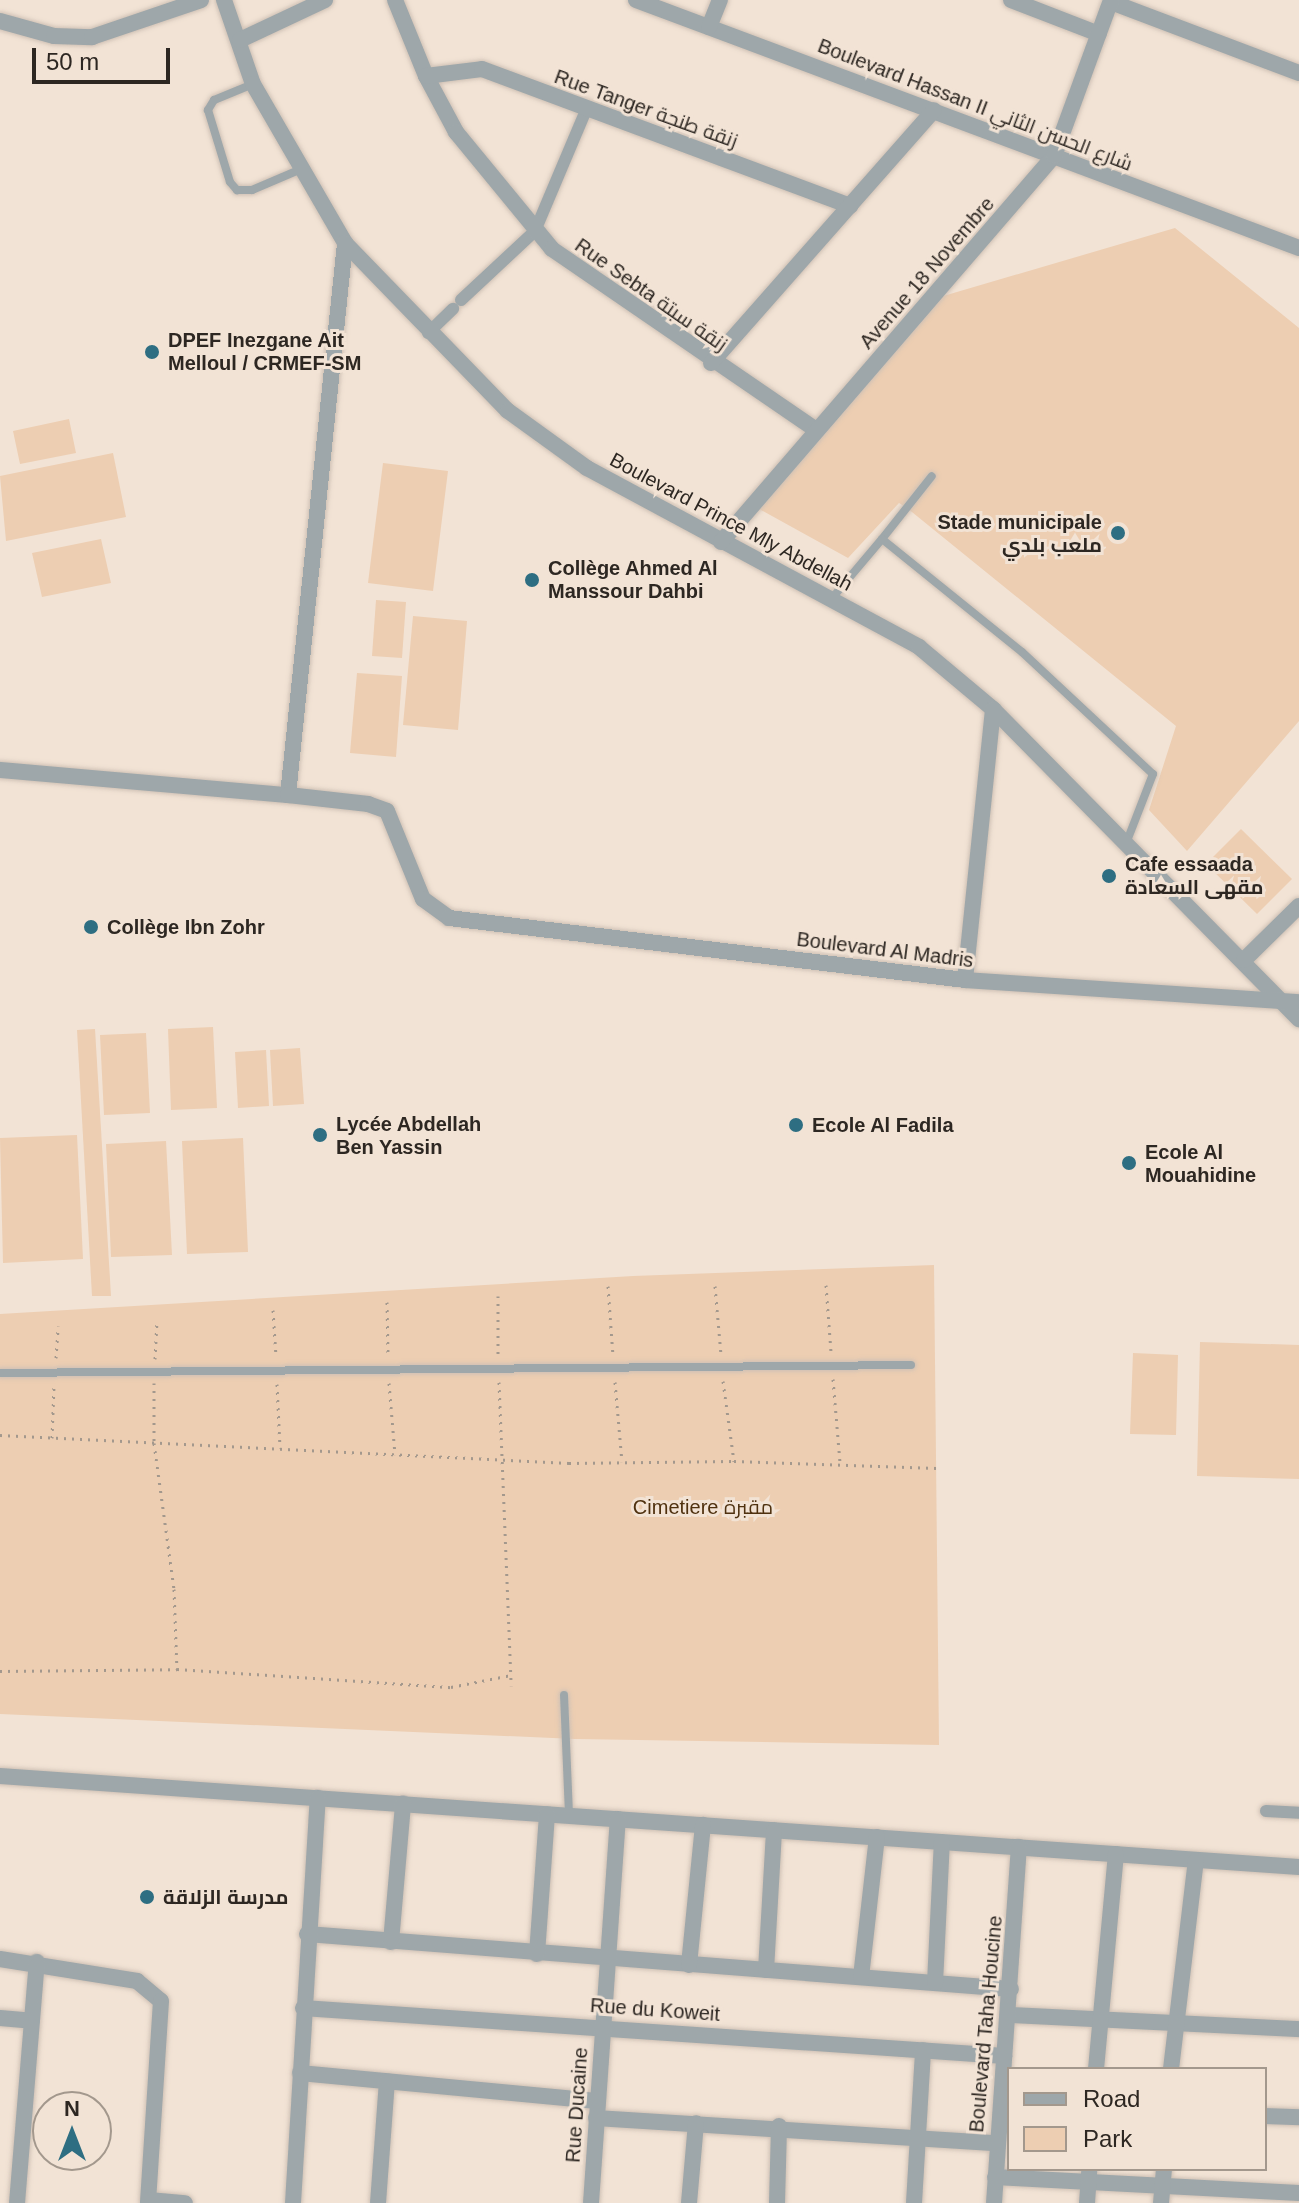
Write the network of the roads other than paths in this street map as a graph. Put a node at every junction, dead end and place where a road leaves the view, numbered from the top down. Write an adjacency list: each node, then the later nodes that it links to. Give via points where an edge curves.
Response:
1 (201, 0): 9 (street, via 92,37 54,36)
2 (224, 0): 12 (street, Boulevard Prince Mly Abdellah)
3 (325, 0): 12 (street)
4 (395, 0): 14 (street, Rue Sebta زنقة سبتة)
5 (636, 0): 10 (street, Boulevard Hassan II شارع الحسن الثاني)
6 (720, 0): 10 (street)
7 (1011, 0): 11 (street)
8 (1111, 1): 11 (street, Avenue 18 Novembre); 13 (street)
9 (0, 21)
10 (709, 27): 17 (street, Boulevard Hassan II شارع الحسن الثاني)
11 (1099, 34): 18 (street, Avenue 18 Novembre)
12 (240, 40): 15 (street, Boulevard Prince Mly Abdellah)
13 (1299, 73)
14 (426, 76): 16 (street, Rue Tanger زنقة طنجة, via 477,68); 21 (street, Rue Sebta زنقة سبتة, via 456,132)
15 (253, 84): 19 (street, Boulevard Prince Mly Abdellah); 19 (lane, via 214,100 208,110 230,182 237,190 252,190)
16 (587, 108): 20 (street, Rue Tanger زنقة طنجة); 21 (street)
17 (934, 110): 18 (street, Boulevard Hassan II شارع الحسن الثاني); 20 (street)
18 (1054, 156): 23 (street, Boulevard Hassan II شارع الحسن الثاني); 26 (street, Avenue 18 Novembre)
19 (299, 170): 22 (street, Boulevard Prince Mly Abdellah)
20 (850, 206): 25 (street)
21 (535, 231): 24 (street); 25 (street, Rue Sebta زنقة سبتة, via 576,269)
22 (345, 243): 24 (street, Boulevard Prince Mly Abdellah); 33 (street)
23 (1299, 248)
24 (428, 333): 29 (street, Boulevard Prince Mly Abdellah, via 508,411 575,460)
25 (711, 363): 26 (street, Rue Sebta زنقة سبتة)
26 (816, 430): 29 (street, Avenue 18 Novembre)
27 (932, 476): 28 (lane)
28 (882, 539): 30 (lane); 34 (lane, via 1022,652 1153,774)
29 (721, 542): 30 (street, Boulevard Prince Mly Abdellah)
30 (833, 597): 31 (street, Boulevard Prince Mly Abdellah, via 919,647)
31 (993, 709): 34 (street, Boulevard Prince Mly Abdellah); 37 (street)
32 (0, 770): 33 (street)
33 (288, 795): 37 (street, Boulevard Al Madris, via 387,811 423,899 438,913 467,921)
34 (1127, 841): 36 (street, Boulevard Prince Mly Abdellah)
35 (1299, 906): 36 (street)
36 (1244, 960): 38 (street, Boulevard Prince Mly Abdellah)
37 (965, 980): 38 (street, Boulevard Al Madris)
38 (1281, 1000): 39 (street, Boulevard Al Madris); 40 (street, Boulevard Prince Mly Abdellah)
39 (1299, 1002)
40 (1299, 1019)
41 (911, 1365): 42 (lane)
42 (0, 1373)
43 (564, 1695): 50 (lane)
44 (0, 1776): 45 (street)
45 (318, 1798): 46 (street); 60 (street)
46 (403, 1804): 49 (street); 61 (street)
47 (1266, 1811): 48 (street)
48 (1299, 1813)
49 (547, 1814): 50 (street); 62 (street)
50 (569, 1816): 51 (street)
51 (618, 1819): 52 (street); 64 (street, Rue Ducaine)
52 (703, 1825): 53 (street); 66 (street)
53 (774, 1830): 54 (street); 67 (street)
54 (877, 1837): 55 (street); 68 (street)
55 (942, 1842): 56 (street); 69 (street)
56 (1019, 1847): 57 (street); 70 (street, Boulevard Taha Houcine)
57 (1116, 1854): 58 (street); 73 (street)
58 (1196, 1860): 59 (street); 76 (street, via 1189,1946)
59 (1299, 1867)
60 (307, 1934): 61 (street); 71 (street)
61 (391, 1942): 62 (street)
62 (537, 1954): 64 (street)
63 (0, 1959): 65 (street)
64 (608, 1961): 66 (street); 77 (street, Rue Ducaine)
65 (37, 1962): 75 (street); 97 (street, via 137,1981 161,2001)
66 (689, 1965): 67 (street)
67 (766, 1970): 68 (street)
68 (861, 1977): 69 (street)
69 (935, 1983): 70 (street)
70 (1011, 1989): 72 (street, Boulevard Taha Houcine)
71 (303, 2008): 77 (street, Rue du Koweit); 83 (street)
72 (1009, 2015): 73 (street); 80 (street, Boulevard Taha Houcine)
73 (1099, 2017): 76 (street); 81 (street)
74 (0, 2018): 75 (street)
75 (32, 2021): 98 (street)
76 (1175, 2021): 78 (street); 82 (street)
77 (603, 2026): 79 (street, Rue du Koweit); 85 (street, Rue Ducaine)
78 (1299, 2029)
79 (923, 2050): 80 (street, Rue du Koweit); 90 (street)
80 (1004, 2056): 91 (street, Boulevard Taha Houcine)
81 (1096, 2067)
82 (1171, 2067)
83 (300, 2073): 84 (street); 100 (street)
84 (387, 2081): 85 (street); 101 (street)
85 (596, 2109): 88 (street); 102 (street, Rue Ducaine)
86 (1267, 2116): 87 (street)
87 (1299, 2117)
88 (696, 2123): 89 (street); 103 (street)
89 (779, 2126): 90 (street); 104 (street)
90 (918, 2136): 91 (street); 105 (street)
91 (996, 2143): 94 (street, Boulevard Taha Houcine)
92 (1164, 2171): 96 (street)
93 (1088, 2174): 94 (street); 96 (street); 107 (street)
94 (995, 2177): 106 (street, Boulevard Taha Houcine)
95 (1299, 2193): 96 (street)
96 (1162, 2195)
97 (148, 2202): 99 (street)
98 (17, 2203)
99 (185, 2203)
100 (293, 2203)
101 (378, 2203)
102 (591, 2203)
103 (689, 2203)
104 (777, 2203)
105 (914, 2203)
106 (994, 2203)
107 (1087, 2203)

